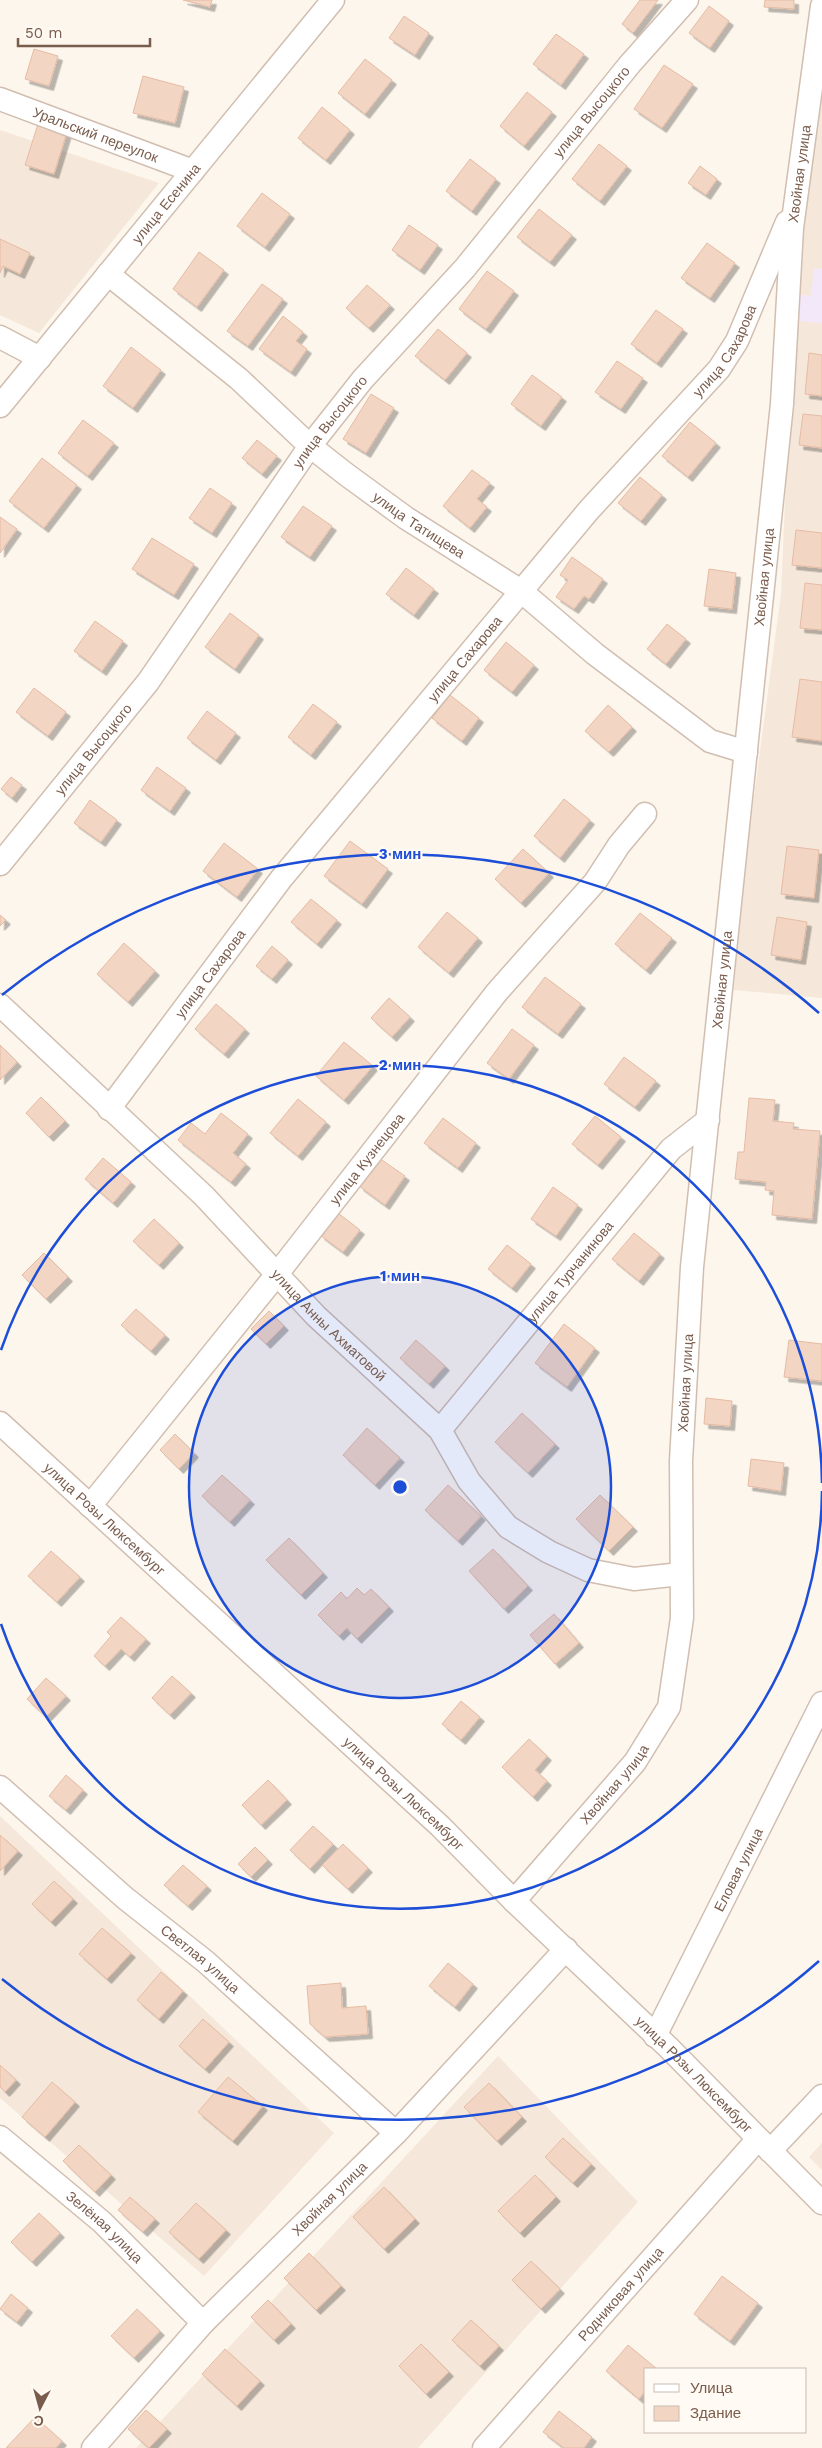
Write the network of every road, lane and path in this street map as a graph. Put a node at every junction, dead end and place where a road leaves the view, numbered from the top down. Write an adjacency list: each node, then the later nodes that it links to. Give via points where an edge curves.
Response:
1 (333, 0): 5 (street, улица Есенина)
2 (687, 0): 11 (street, улица Высоцкого, via 630,64 465,268 363,379)
3 (822, 6): 6 (street, Хвойная улица)
4 (0, 99): 5 (street, Уральский переулок)
5 (193, 171): 7 (street, улица Есенина)
6 (796, 200): 12 (street, улица Сахарова, via 737,341 719,369 589,510); 13 (street, Хвойная улица, via 782,404)
7 (108, 274): 9 (street, улица Есенина); 11 (street, улица Татищева, via 240,379)
8 (0, 337): 9 (street)
9 (40, 358): 10 (street, улица Есенина)
10 (0, 406)
11 (310, 446): 12 (street, улица Татищева, via 406,518); 15 (street, улица Высоцкого, via 148,682)
12 (521, 591): 13 (street, улица Татищева, via 602,659 710,741); 17 (street, улица Сахарова, via 282,879)
13 (746, 752): 18 (street, Хвойная улица)
14 (646, 814): 19 (street, улица Кузнецова, via 619,845 595,882 497,992)
15 (0, 864)
16 (0, 1005): 17 (street, улица Анны Ахматовой)
17 (109, 1109): 19 (street, улица Анны Ахматовой, via 204,1196)
18 (708, 1120): 21 (street, улица Турчанинова, via 665,1156); 23 (street, Хвойная улица, via 692,1267 680,1461)
19 (277, 1274): 21 (street, улица Анны Ахматовой, via 316,1316); 22 (street, улица Кузнецова)
20 (0, 1422): 22 (street, улица Розы Люксембург)
21 (440, 1430): 23 (street, улица Анны Ахматовой, via 469,1480 508,1527 549,1552 588,1570 634,1579)
22 (90, 1506): 26 (street, улица Розы Люксембург, via 440,1826)
23 (681, 1574): 26 (street, Хвойная улица, via 682,1618 668,1707 635,1762)
24 (822, 1703): 28 (street, Еловая улица)
25 (0, 1787): 30 (street, Светлая улица, via 125,1898 206,1962)
26 (514, 1901): 27 (street, улица Розы Люксембург)
27 (566, 1949): 28 (street, улица Розы Люксембург); 30 (street, Хвойная улица)
28 (655, 2036): 32 (street, улица Розы Люксембург)
29 (822, 2096): 32 (street, Родниковая улица)
30 (396, 2133): 34 (street, Хвойная улица)
31 (0, 2137): 34 (street, Зелёная улица, via 102,2222)
32 (764, 2145): 33 (street, улица Розы Люксембург); 36 (street, Родниковая улица)
33 (822, 2203)
34 (203, 2322): 35 (street, Хвойная улица)
35 (93, 2448)
36 (484, 2448)

